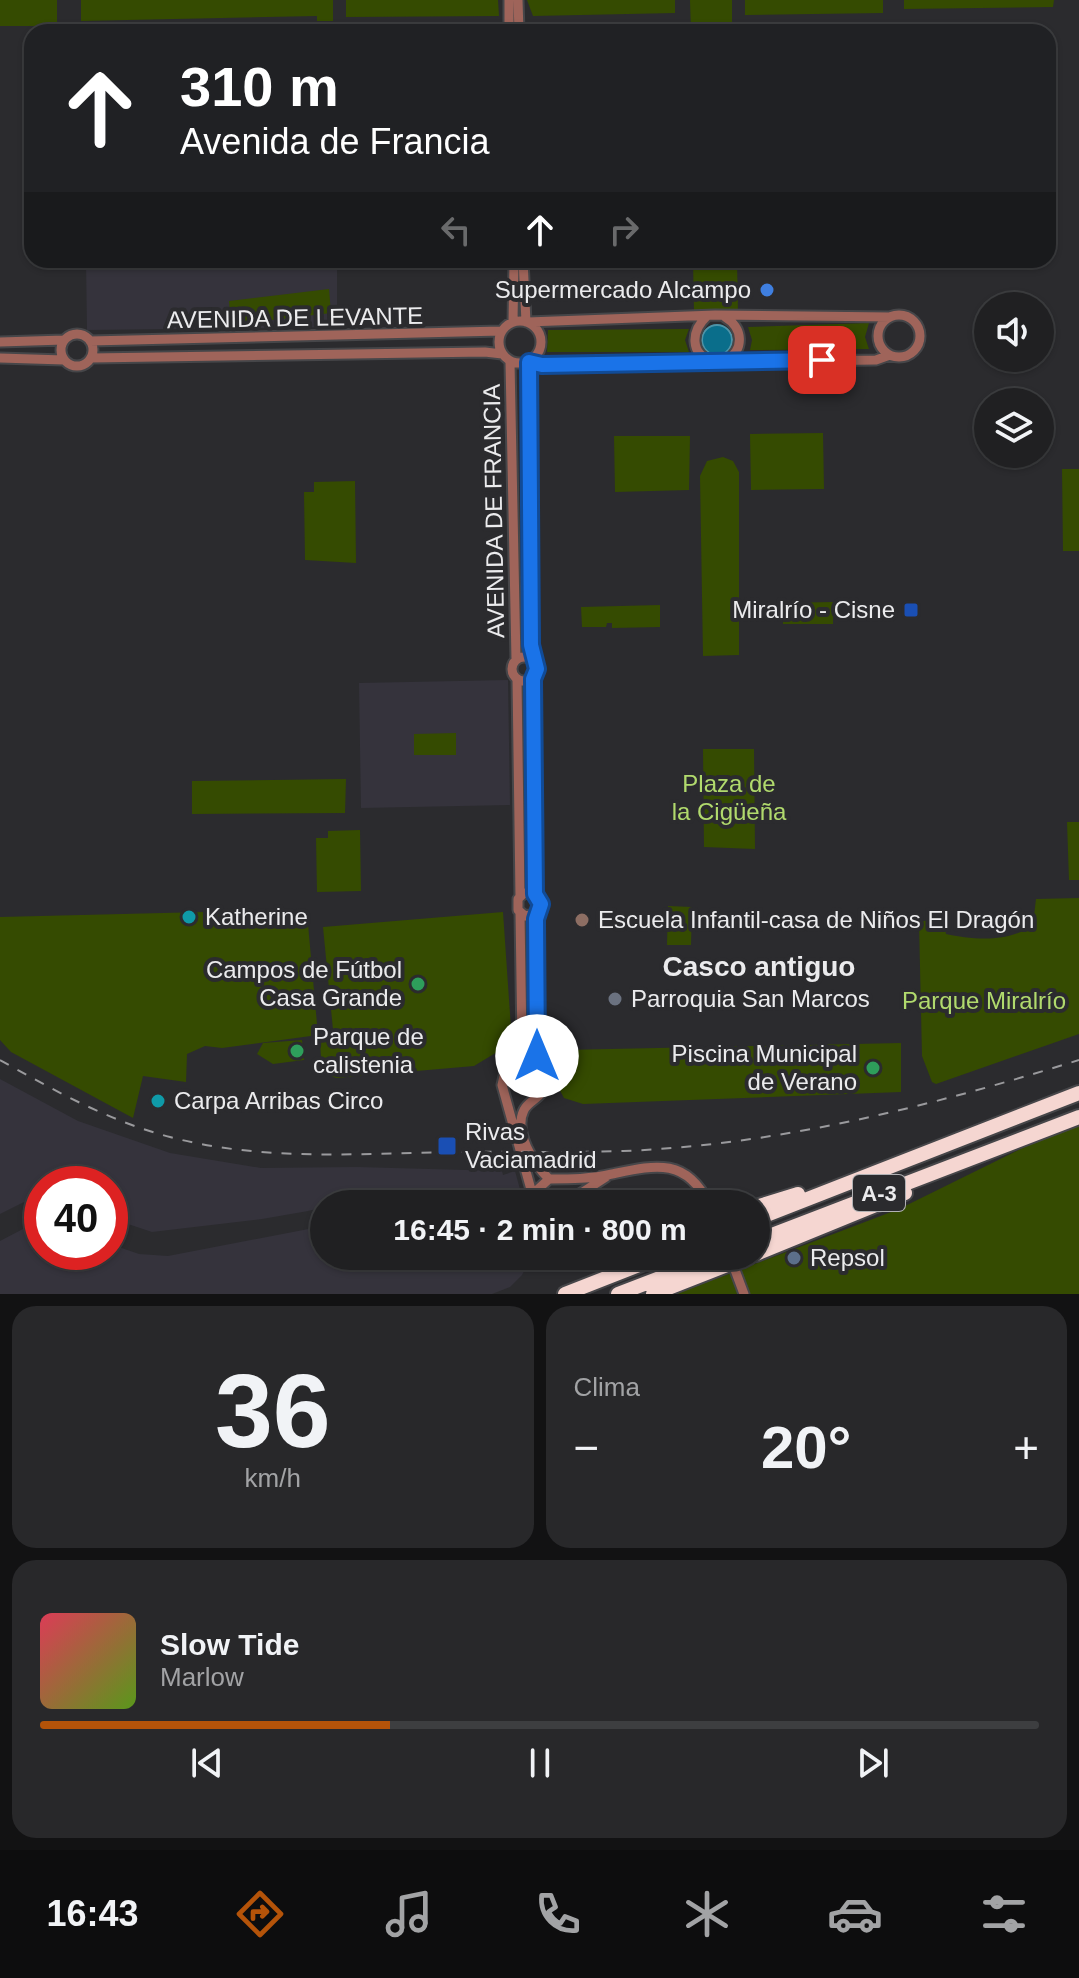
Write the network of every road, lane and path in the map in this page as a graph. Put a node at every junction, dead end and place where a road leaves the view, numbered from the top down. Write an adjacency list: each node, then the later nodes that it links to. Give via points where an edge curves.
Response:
1 (509, 0): 3 (street)
2 (518, 0): 4 (street)
3 (509, 24)
4 (519, 24)
5 (514, 268): 10 (street)
6 (524, 268): 11 (street)
7 (707, 316): 8 (street); 11 (street); 21 (street, via 694,343)
8 (725, 317): 9 (street); 23 (street, via 740,336)
9 (890, 317): 16 (street, via 878,339); 16 (street, via 913,320 920,338 909,355)
10 (513, 322): 11 (street); 12 (street)
11 (527, 322): 22 (street, via 541,343)
12 (501, 331): 14 (street, AVENIDA DE LEVANTE); 19 (street, via 499,347)
13 (64, 340): 14 (street, via 75,334); 15 (street); 20 (street)
14 (90, 341): 18 (street)
15 (0, 342)
16 (890, 355): 23 (street, via 876,360)
17 (0, 358): 20 (street)
18 (91, 358): 19 (street, AVENIDA DE LEVANTE, via 485,352); 20 (street, via 78,366)
19 (506, 358): 22 (street); 25 (street, AVENIDA DE FRANCIA)
20 (64, 360)
21 (707, 360): 22 (street, via 542,365); 23 (street)
22 (530, 361): 24 (street, AVENIDA DE FRANCIA)
23 (726, 361)
24 (532, 659): 25 (street); 27 (street, via 537,669)
25 (516, 660): 26 (street, via 512,669)
26 (517, 679): 27 (street); 29 (street)
27 (533, 679): 28 (street)
28 (535, 894): 29 (street); 31 (street, via 541,904)
29 (520, 896): 30 (street)
30 (520, 913): 31 (street); 32 (street)
31 (536, 914): 33 (street)
32 (519, 1062): 33 (street); 35 (street, via 504,1074)
33 (537, 1067): 36 (street, via 544,1086)
34 (1079, 1093): 41 (highway, A-3)
35 (506, 1094): 36 (street); 42 (street)
36 (528, 1103): 40 (street, via 521,1122 525,1140 538,1168)
37 (1079, 1117): 38 (highway, A-3)
38 (1004, 1147): 49 (highway, A-3); 50 (highway)
39 (613, 1174): 40 (street); 45 (street); 46 (street, via 672,1168)
40 (554, 1180): 43 (street); 44 (street)
41 (837, 1187): 47 (highway); 48 (highway, A-3)
42 (534, 1190)
43 (538, 1190)
44 (568, 1190)
45 (588, 1190)
46 (701, 1190)
47 (770, 1203)
48 (770, 1213)
49 (770, 1236)
50 (770, 1248)
51 (626, 1270): 56 (highway)
52 (681, 1270): 57 (highway)
53 (714, 1270): 55 (highway)
54 (735, 1270): 60 (street)
55 (689, 1280): 58 (highway); 59 (highway)
56 (565, 1294)
57 (618, 1294)
58 (653, 1294)
59 (666, 1294)
60 (744, 1294)

